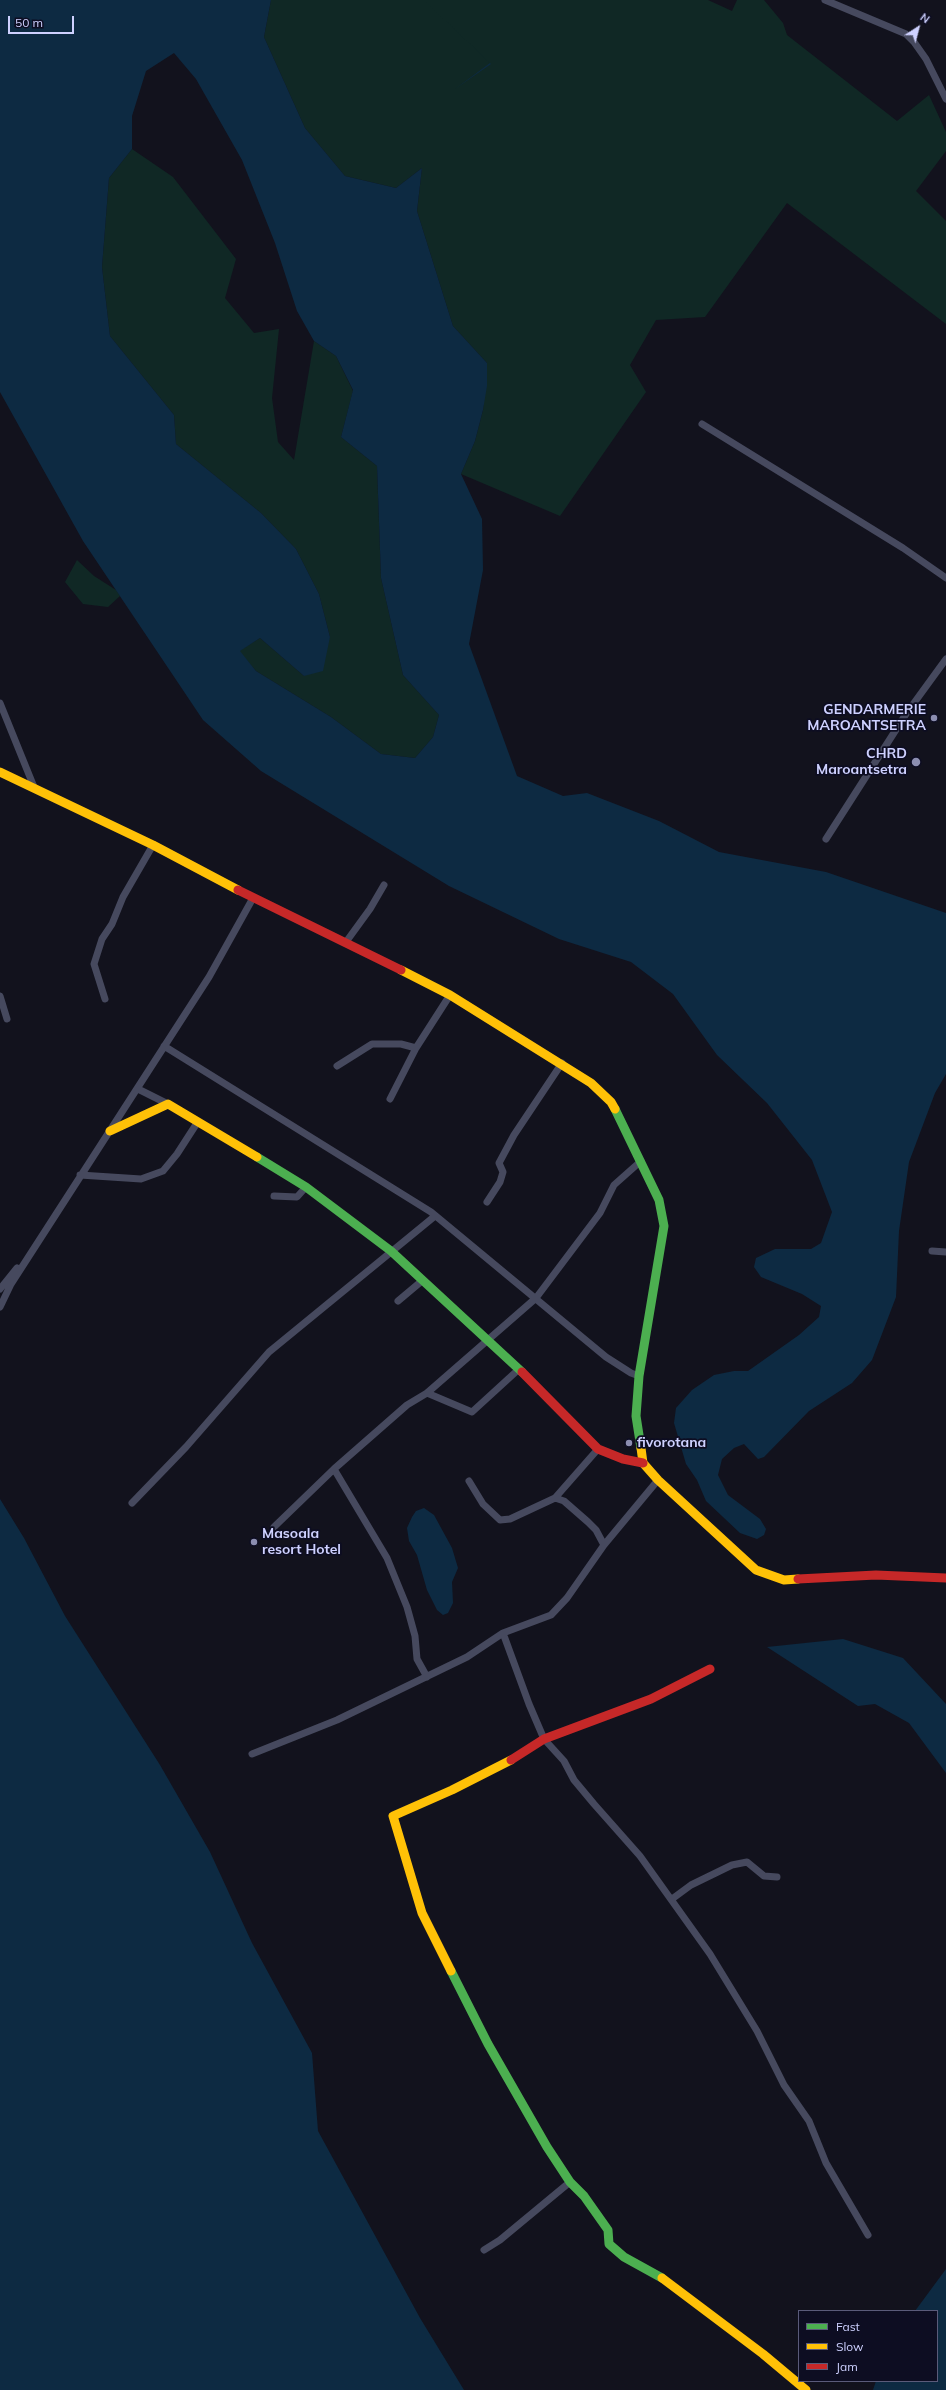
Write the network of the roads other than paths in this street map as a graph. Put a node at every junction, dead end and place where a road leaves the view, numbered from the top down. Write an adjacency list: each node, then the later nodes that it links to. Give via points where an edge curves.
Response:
1 (825, 0): 2 (street, via 906,34 926,59)
2 (946, 99)
3 (702, 424): 4 (street, via 903,548)
4 (946, 578)
5 (946, 659): 9 (street, via 906,714)
6 (0, 703): 8 (street)
7 (0, 772): 8 (street)
8 (34, 787): 10 (street)
9 (826, 839)
10 (153, 845): 12 (street); 16 (street, via 102,939 94,964)
11 (384, 885): 13 (street)
12 (253, 898): 13 (street); 18 (street, via 208,977)
13 (346, 942): 14 (street)
14 (450, 995): 19 (street); 20 (street)
15 (0, 996): 17 (street)
16 (105, 999)
17 (7, 1019)
18 (164, 1046): 22 (street); 32 (street)
19 (416, 1048): 21 (street, via 401,1044 372,1044); 23 (street)
20 (562, 1063): 27 (street, via 591,1083 611,1102); 31 (street, via 511,1142 500,1163 503,1172 500,1182)
21 (337, 1066)
22 (138, 1089): 24 (street); 26 (street)
23 (390, 1099)
24 (168, 1104): 25 (street); 26 (street)
25 (197, 1123): 28 (street, via 163,1171 141,1178); 29 (street)
26 (110, 1131): 28 (street)
27 (641, 1161): 39 (street, via 614,1184 600,1212); 44 (street, via 659,1200 664,1226)
28 (80, 1175): 33 (street)
29 (306, 1188): 30 (street, via 296,1197); 34 (street)
30 (274, 1196)
31 (487, 1202)
32 (435, 1216): 34 (street); 39 (street)
33 (34, 1248): 38 (street); 41 (street, via 10,1284)
34 (391, 1251): 37 (street); 52 (street, via 269,1352 186,1448)
35 (932, 1251): 36 (street)
36 (946, 1252)
37 (423, 1280): 40 (street); 42 (street)
38 (0, 1289)
39 (536, 1298): 42 (street); 44 (street, via 606,1357)
40 (398, 1301)
41 (0, 1307)
42 (487, 1339): 43 (street); 45 (street)
43 (519, 1368): 45 (street, via 472,1412); 46 (street)
44 (639, 1376): 47 (street, via 636,1416)
45 (427, 1393): 48 (street, via 407,1405)
46 (598, 1449): 47 (street); 51 (street)
47 (643, 1463): 49 (street)
48 (334, 1468): 53 (street); 58 (street, via 387,1558 407,1607 415,1636 417,1659)
49 (658, 1480): 54 (street); 55 (street, via 762,1573 784,1580 876,1575)
50 (469, 1481): 51 (street, via 483,1504 500,1520 510,1519)
51 (555, 1498): 54 (street, via 564,1501 588,1522)
52 (132, 1503)
53 (274, 1527)
54 (604, 1545): 56 (street, via 567,1598 551,1615)
55 (946, 1578)
56 (503, 1633): 58 (street, via 467,1657); 59 (street)
57 (710, 1668): 59 (street, via 671,1687 652,1700)
58 (427, 1677): 60 (street, via 337,1720)
59 (544, 1739): 62 (street, via 564,1761 574,1780 640,1856); 63 (street, via 452,1790 393,1816 422,1913 488,2044 547,2148)
60 (252, 1754)
61 (777, 1877): 62 (street, via 764,1876 747,1862 740,1863 691,1885)
62 (672, 1899): 64 (street, via 710,1954 757,2031 784,2085 808,2121 844,2197)
63 (570, 2182): 65 (street, via 500,2240); 66 (street, via 584,2196 608,2230 609,2244 624,2257 653,2272 688,2297)
64 (868, 2235)
65 (484, 2250)
66 (806, 2390)

